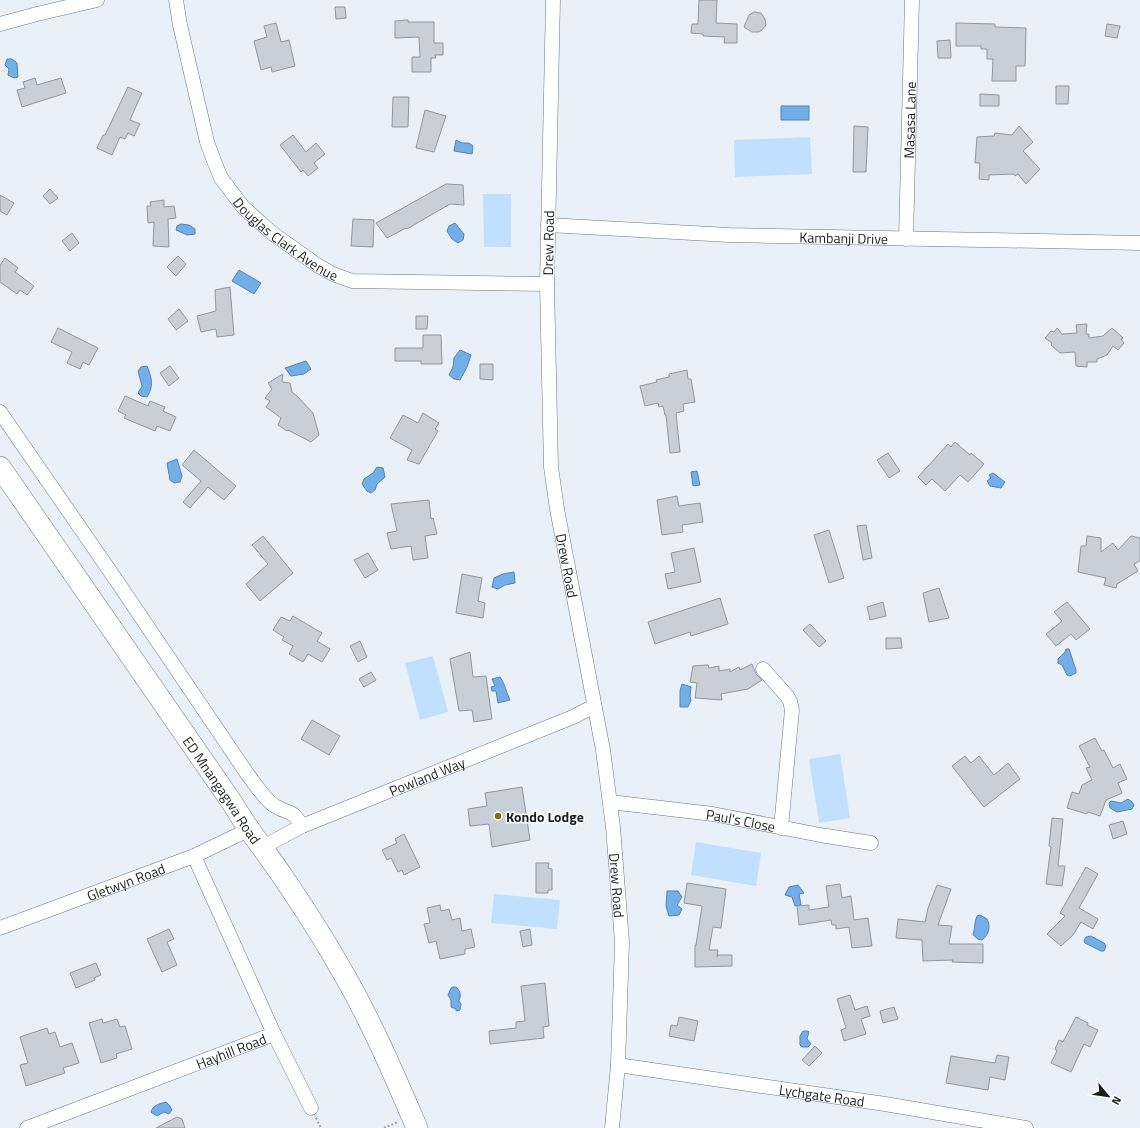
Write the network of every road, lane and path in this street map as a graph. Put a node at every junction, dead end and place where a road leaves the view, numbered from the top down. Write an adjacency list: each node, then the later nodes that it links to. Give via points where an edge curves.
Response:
1 (97, 0): 5 (street)
2 (176, 0): 9 (street, Douglas Clark Avenue, via 207,142 221,178 243,207 272,233 317,265 352,281)
3 (553, 0): 6 (street, Drew Road)
4 (912, 0): 7 (street, Masasa Lane)
5 (0, 24)
6 (548, 225): 7 (street, Kambanji Drive, via 729,235); 9 (street, Drew Road)
7 (906, 239): 8 (street, Kambanji Drive)
8 (1140, 243)
9 (547, 284): 13 (street, Drew Road, via 551,467)
10 (0, 412): 15 (street, via 248,775 269,801 276,807 294,814)
11 (0, 467): 17 (highway, ED Mnangagwa Road, via 233,804)
12 (763, 669): 16 (street, via 787,696 792,710)
13 (594, 706): 14 (street, Drew Road); 15 (street, Powland Way, via 573,717)
14 (610, 802): 16 (street, Paul's Close, via 713,814); 23 (street, Drew Road, via 622,942)
15 (302, 826): 19 (street, Powland Way)
16 (781, 828): 18 (street, Paul's Close)
17 (248, 830): 19 (highway, ED Mnangagwa Road); 20 (street, Gletwyn Road)
18 (871, 843)
19 (261, 848): 26 (highway, ED Mnangagwa Road, via 339,964)
20 (194, 856): 21 (street, Gletwyn Road); 22 (street, Hayhill Road)
21 (0, 928)
22 (274, 1034): 24 (street); 25 (street, Hayhill Road)
23 (618, 1065): 27 (street, Drew Road); 28 (street, Lychgate Road, via 885,1104)
24 (311, 1108)
25 (27, 1128)
26 (417, 1128)
27 (612, 1128)
28 (1026, 1128)

